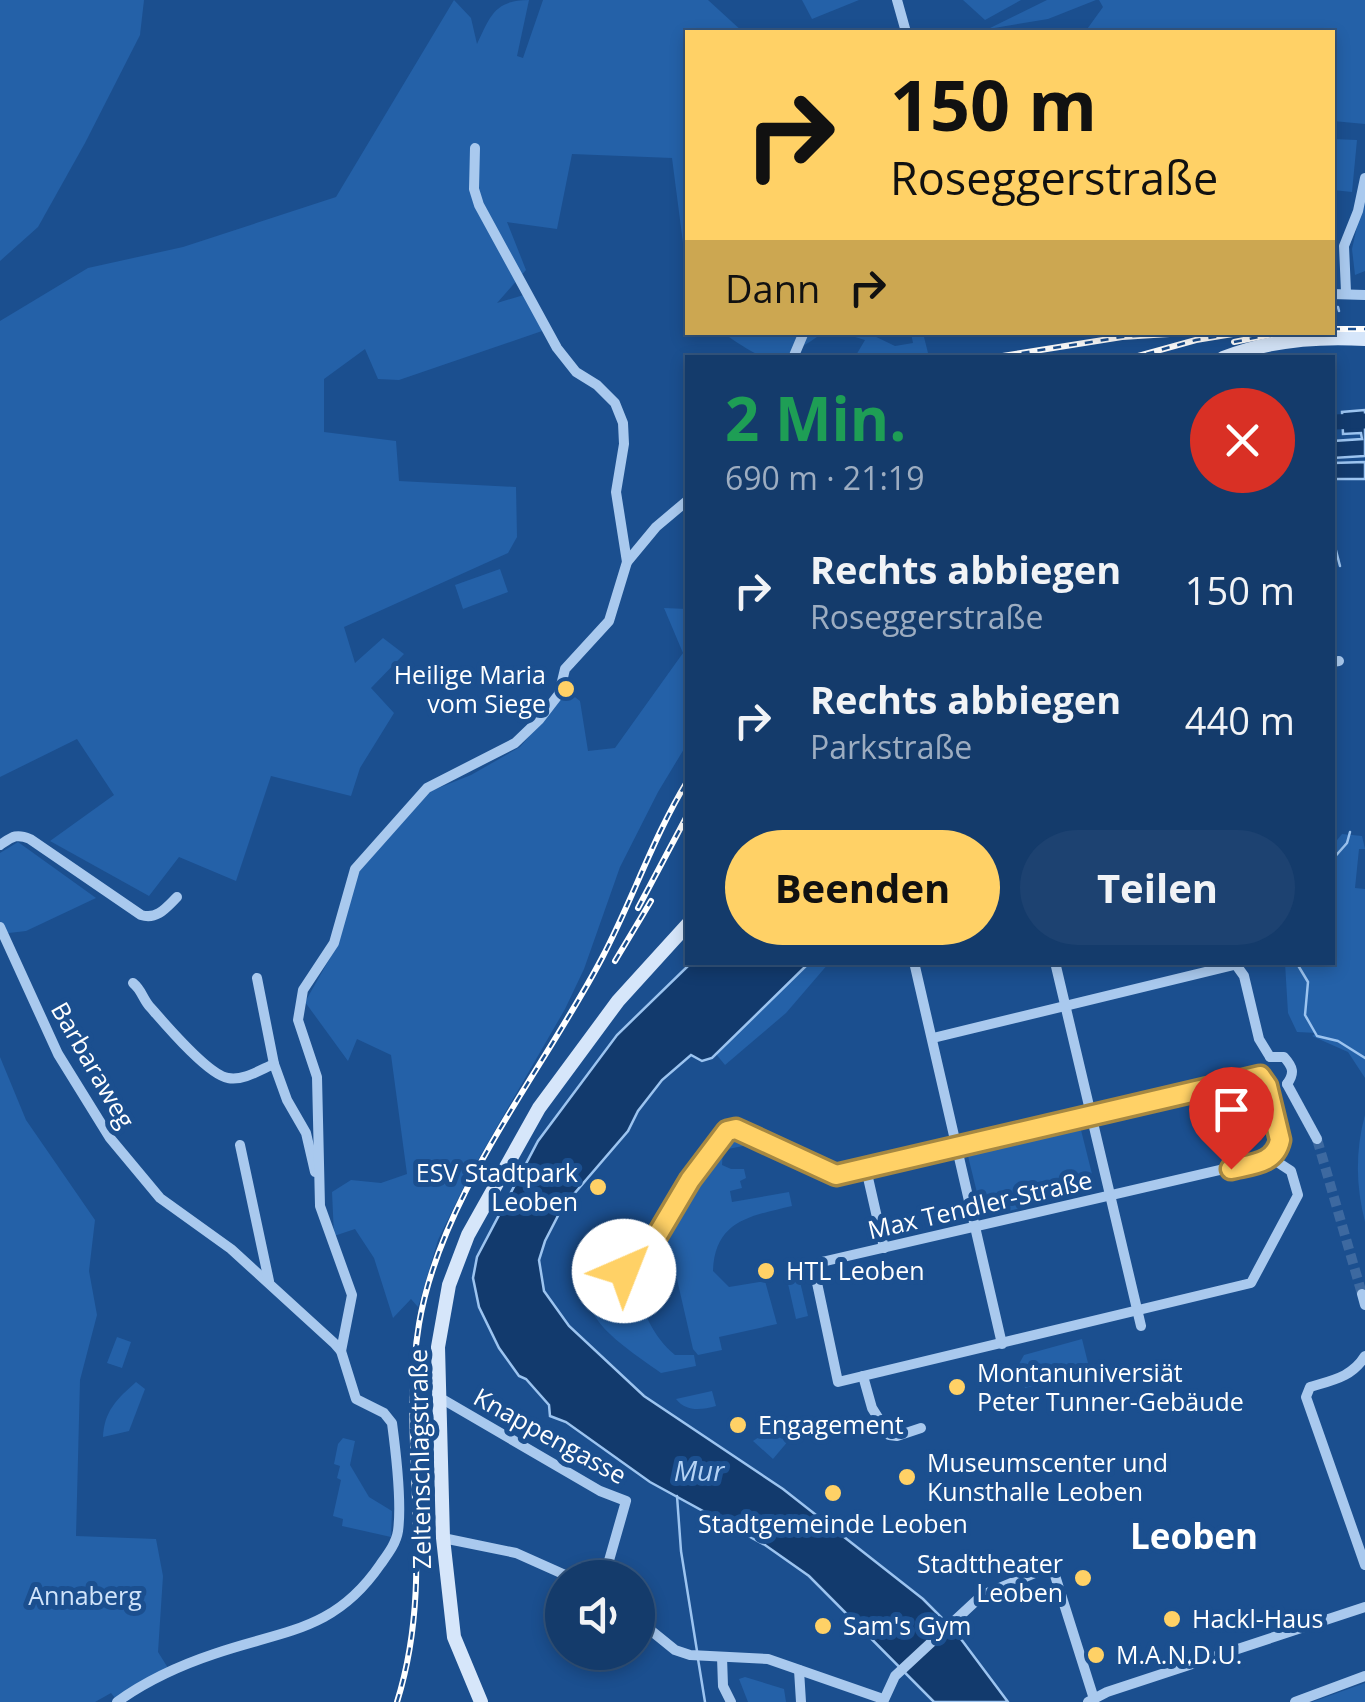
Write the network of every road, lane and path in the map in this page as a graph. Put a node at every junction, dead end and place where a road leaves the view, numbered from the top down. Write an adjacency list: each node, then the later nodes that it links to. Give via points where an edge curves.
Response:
1 (898, 0): 2 (street)
2 (906, 30)
3 (475, 148): 11 (street, via 479,205 557,348 576,372 609,395 622,423 616,492)
4 (1365, 178): 5 (street, via 1344,246)
5 (1346, 292): 6 (street); 7 (street)
6 (1335, 294)
7 (1365, 295)
8 (1365, 339): 9 (main road, via 1302,340)
9 (1230, 355)
10 (685, 503): 11 (street)
11 (627, 562): 34 (street, via 608,621 565,669 559,694 538,720 515,743 427,788 356,869 334,943 298,1003 316,1076)
12 (0, 845): 13 (street, via 12,836 30,839 150,918)
13 (177, 896)
14 (0, 926): 39 (street, Barbaraweg, via 58,1054 110,1138 160,1198)
15 (685, 927): 46 (main road, Zeltenschlagstraße, via 573,1059 468,1235 440,1333)
16 (915, 965): 23 (street)
17 (1056, 965): 22 (street)
18 (1230, 965): 22 (street)
19 (1235, 965): 24 (street)
20 (257, 978): 25 (street)
21 (132, 983): 25 (street, via 194,1056 220,1076 240,1078)
22 (1064, 1006): 23 (street); 28 (street)
23 (933, 1038): 31 (street)
24 (1270, 1056): 26 (street, via 1261,1065); 27 (street, via 1292,1066)
25 (274, 1064): 34 (street, via 306,1133)
26 (1263, 1081): 27 (street, via 1278,1088); 28 (street); 32 (street, via 1280,1140)
27 (1287, 1084): 29 (street)
28 (1090, 1114): 31 (street); 35 (street)
29 (1317, 1138)
30 (240, 1144): 39 (street)
31 (956, 1146): 33 (street); 36 (street)
32 (1272, 1158): 35 (street, Max Tendler-Straße); 40 (street, via 1291,1171 1298,1195 1251,1284)
33 (866, 1168): 37 (street); 38 (street, via 831,1175 768,1140 727,1131 639,1266)
34 (317, 1180): 43 (street, via 352,1295)
35 (1109, 1196): 36 (street, Max Tendler-Straße); 40 (street)
36 (976, 1225): 37 (street, Max Tendler-Straße); 42 (street)
37 (884, 1248): 45 (street, Max Tendler-Straße, via 813,1264 838,1382)
38 (624, 1271)
39 (269, 1282): 43 (street, Barbaraweg)
40 (1137, 1312): 41 (street); 42 (street)
41 (1140, 1326)
42 (1002, 1344): 45 (street)
43 (341, 1351): 58 (street, Barbaraweg, via 351,1392 392,1423 398,1534 390,1551 358,1593 332,1613 209,1656)
44 (1365, 1356): 50 (street, via 1347,1375 1306,1392)
45 (864, 1376): 47 (street, via 872,1408 889,1435)
46 (438, 1396): 48 (main road, Zeltenschlagstraße); 49 (street, Knappengasse, via 626,1501)
47 (922, 1428)
48 (443, 1538): 51 (street); 61 (main road, Zeltenschlagstraße, via 454,1637)
49 (609, 1560)
50 (1365, 1565)
51 (545, 1566)
52 (1365, 1607): 57 (street)
53 (655, 1634): 54 (street, via 675,1650)
54 (722, 1657): 55 (street, via 754,1656); 62 (street, via 723,1686)
55 (799, 1670): 59 (street); 63 (street)
56 (1365, 1676): 64 (street)
57 (1109, 1697): 60 (street)
58 (123, 1700)
59 (883, 1701): 60 (street, via 894,1676 982,1596 1052,1566)
60 (1091, 1701)
61 (481, 1702)
62 (732, 1702)
63 (800, 1702)
64 (1295, 1702)

